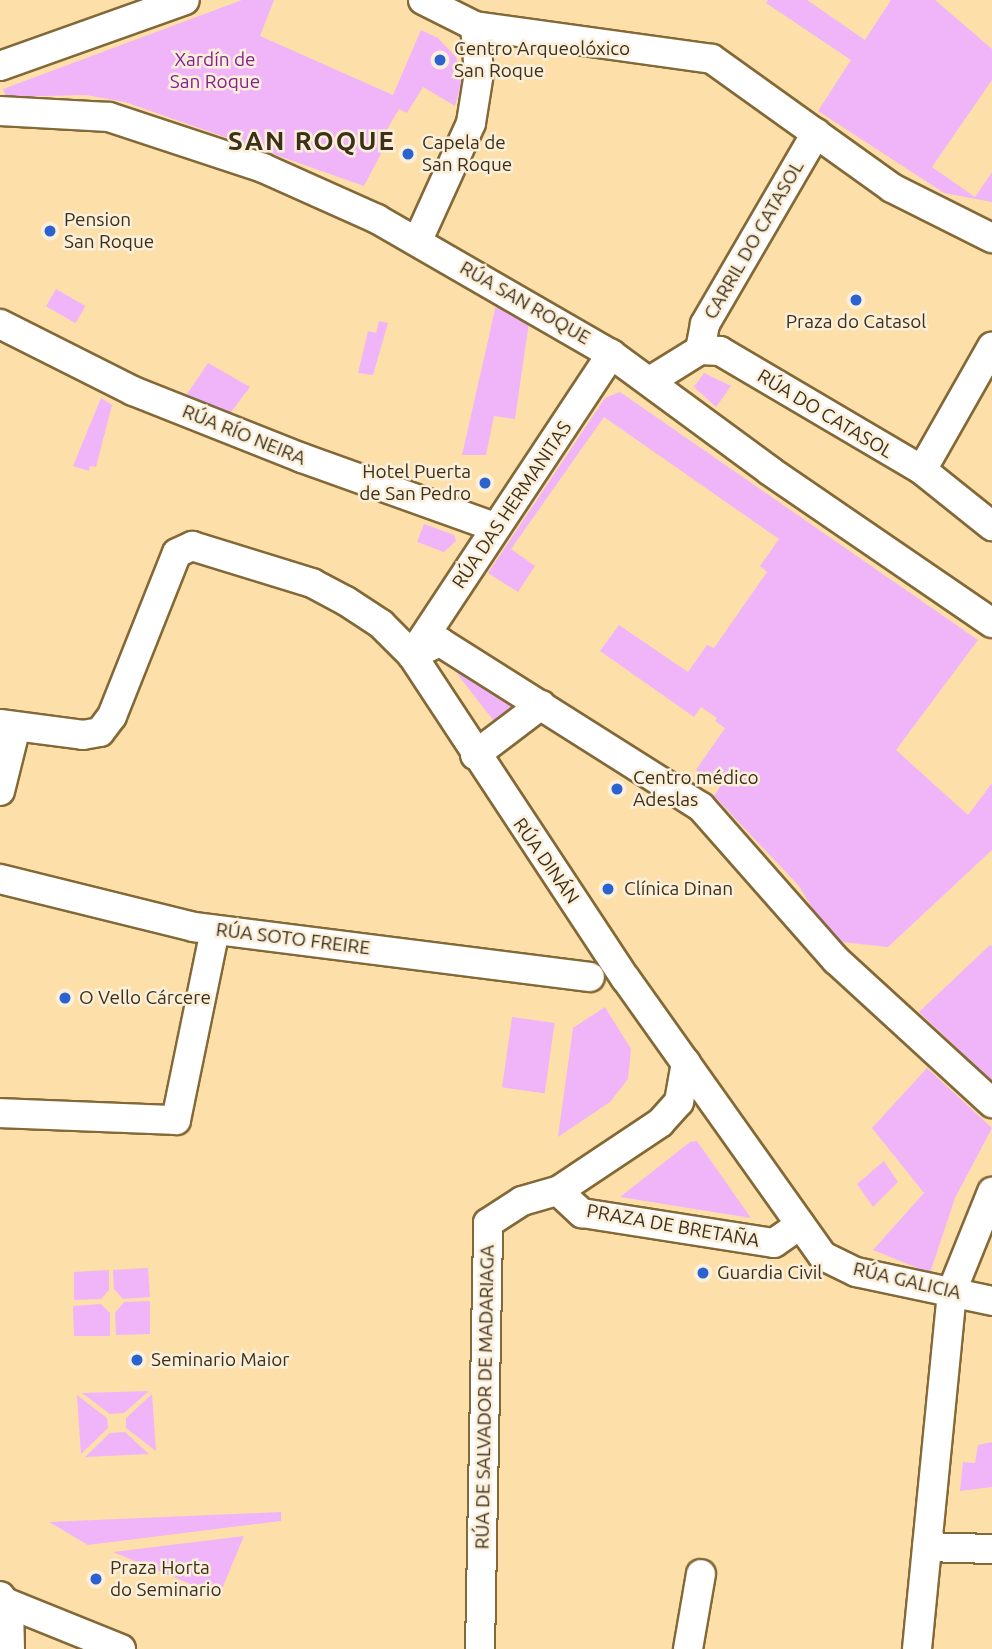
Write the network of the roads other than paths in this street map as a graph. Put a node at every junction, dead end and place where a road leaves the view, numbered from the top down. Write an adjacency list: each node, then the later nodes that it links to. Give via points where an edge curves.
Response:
1 (185, 0): 3 (street)
2 (423, 0): 4 (street)
3 (121, 12): 5 (street)
4 (469, 14): 7 (street, via 712,59); 9 (street, via 479,73 471,123)
5 (0, 66)
6 (0, 111): 9 (street, RÚA SAN ROQUE, via 94,115 121,121 263,168)
7 (816, 133): 8 (street, via 892,188); 11 (street, CARRIL DO CATASOL, via 705,324)
8 (992, 238)
9 (418, 240): 13 (street, RÚA SAN ROQUE)
10 (0, 324): 17 (street, RÚA RÍO NEIRA, via 133,391)
11 (700, 350): 14 (street); 15 (street, RÚA DO CATASOL, via 720,351)
12 (991, 351): 15 (street)
13 (611, 354): 14 (street, RÚA SAN ROQUE); 17 (street, RÚA DAS HERMANITAS)
14 (650, 381): 18 (street, RÚA SAN ROQUE, via 770,471)
15 (922, 470): 16 (street, RÚA DO CATASOL)
16 (992, 526)
17 (495, 527): 19 (street, RÚA DAS HERMANITAS)
18 (992, 623)
19 (412, 655): 20 (street, via 440,642); 21 (street, RÚA DINÁN, via 381,624 312,583 192,547 177,553 112,716 100,732); 22 (street, RÚA DINÁN)
20 (541, 705): 22 (street); 28 (street, via 701,807 836,960)
21 (8, 725): 23 (street)
22 (475, 755): 27 (street, RÚA DINÁN)
23 (0, 791)
24 (0, 879): 25 (street, RÚA SOTO FREIRE)
25 (215, 930): 26 (street, RÚA SOTO FREIRE); 29 (street, via 176,1120)
26 (590, 977)
27 (686, 1063): 30 (street, PRAZA DE BRETAÑA, via 679,1102 660,1123); 32 (street)
28 (992, 1103)
29 (0, 1113)
30 (558, 1191): 32 (street, PRAZA DE BRETAÑA, via 582,1213 774,1243); 41 (street, RÚA DE SALVADOR DE MADARIAGA, via 522,1201 488,1223)
31 (992, 1192): 33 (street)
32 (800, 1225): 33 (street, RÚA GALICIA, via 823,1256 856,1272)
33 (952, 1291): 34 (street, RÚA GALICIA); 35 (street)
34 (992, 1301)
35 (927, 1548): 36 (street); 43 (street)
36 (992, 1549)
37 (701, 1574): 42 (street)
38 (2, 1594): 39 (street); 40 (street)
39 (10, 1649)
40 (121, 1649)
41 (480, 1649)
42 (688, 1649)
43 (917, 1649)

